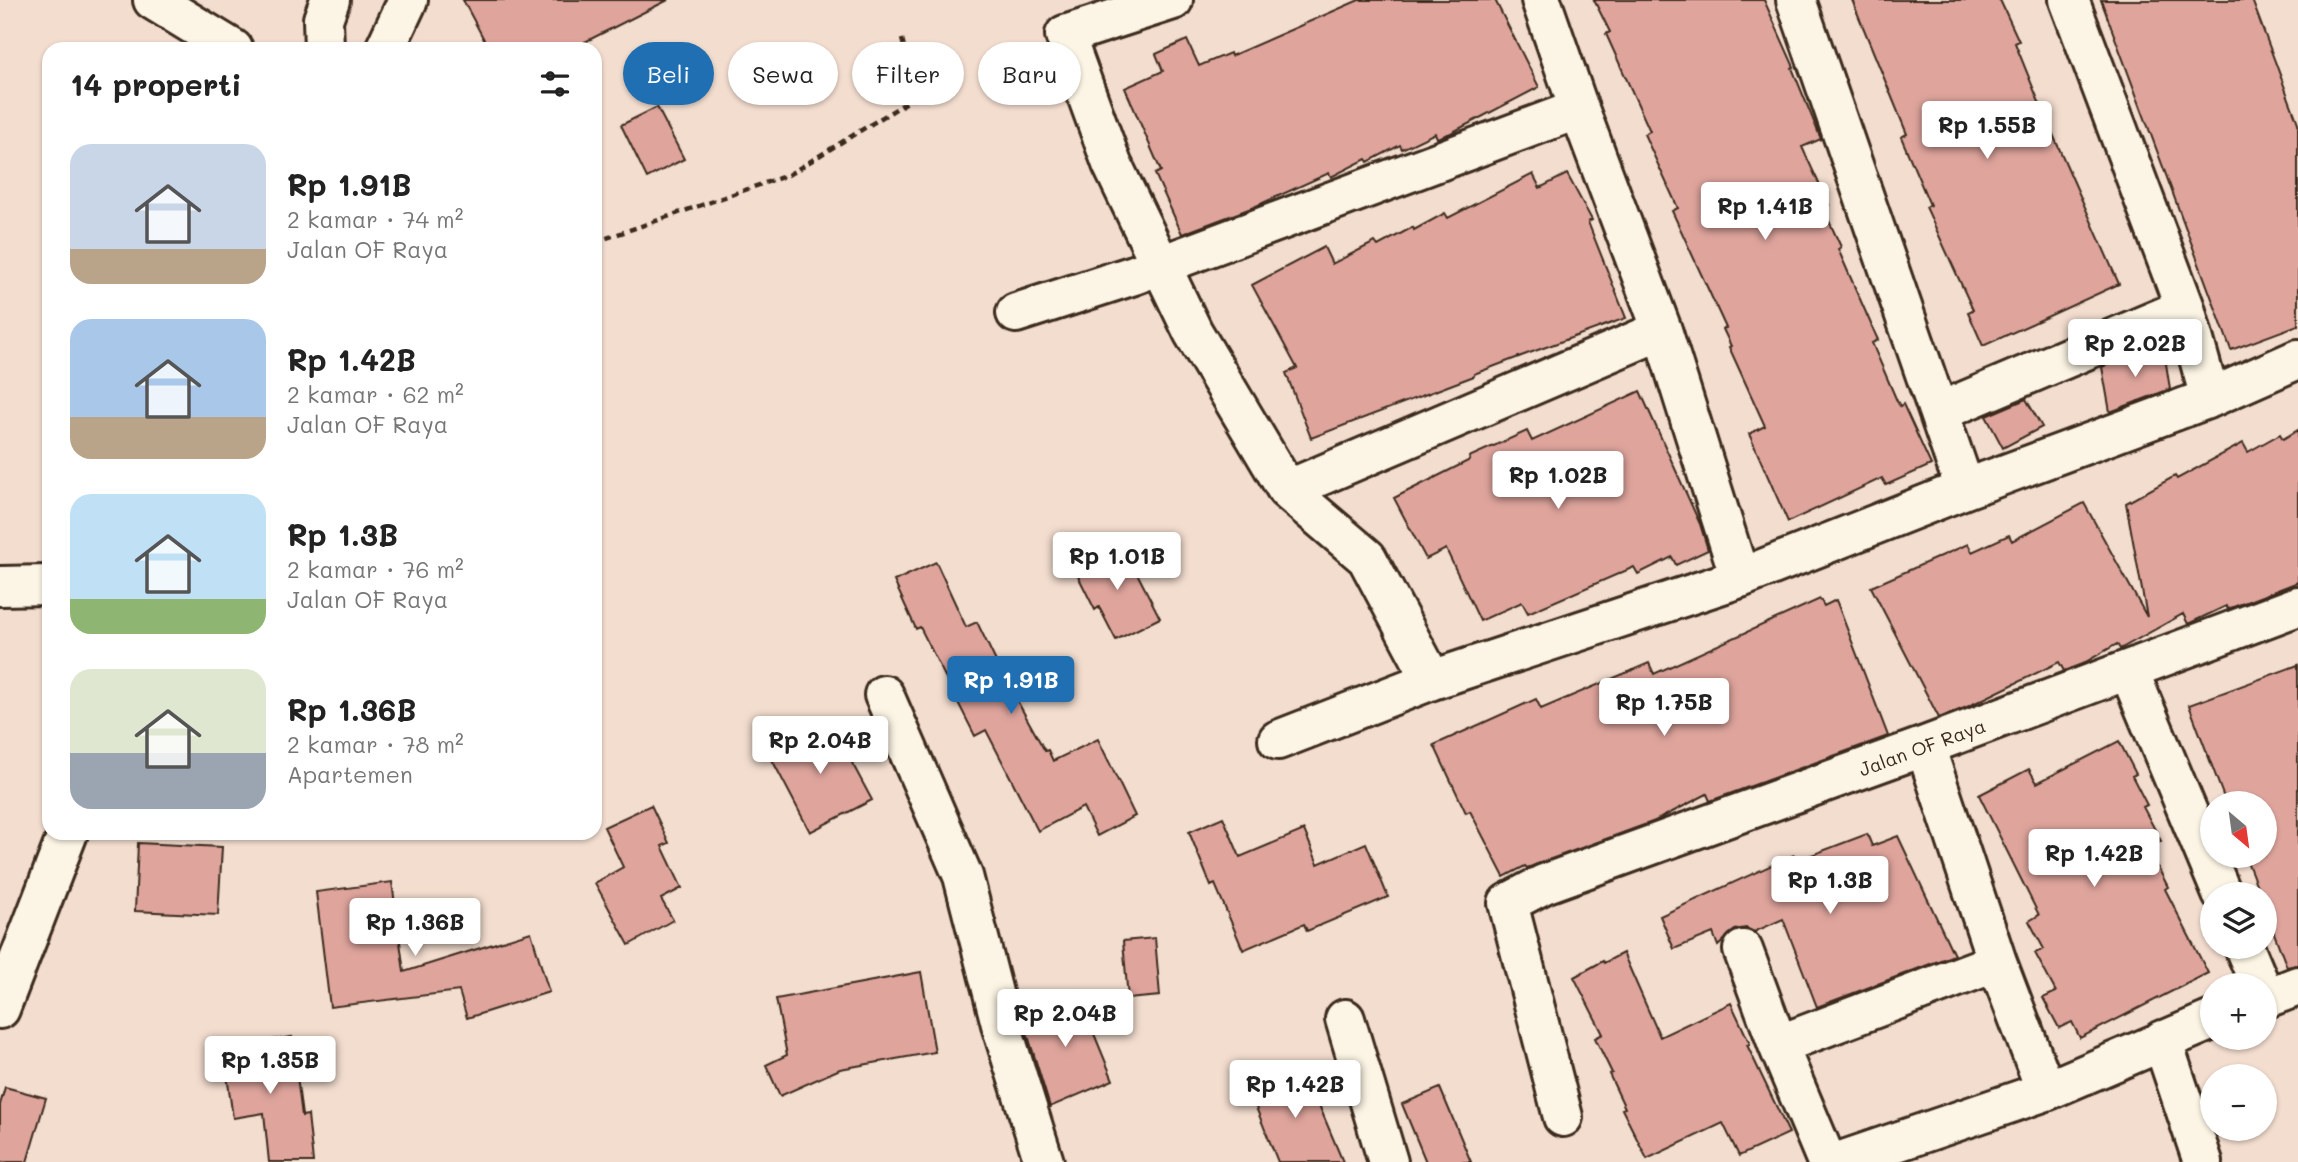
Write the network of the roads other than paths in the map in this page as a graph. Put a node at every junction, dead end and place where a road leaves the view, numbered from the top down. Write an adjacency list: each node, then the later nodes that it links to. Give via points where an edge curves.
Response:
1 (153, 0): 8 (street)
2 (330, 0): 9 (street, via 323,19)
3 (408, 0): 10 (street)
4 (1173, 0): 12 (street, via 1065,35 1112,164)
5 (1541, 0): 11 (street)
6 (1796, 0): 18 (street)
7 (2068, 0): 13 (street)
8 (222, 42)
9 (324, 42)
10 (389, 42)
11 (1579, 109): 12 (street); 15 (street)
12 (1161, 265): 14 (street); 20 (street, via 1193,332)
13 (2185, 308): 17 (street); 18 (street)
14 (1016, 313)
15 (1662, 330): 20 (street); 21 (street)
16 (2298, 359): 17 (street)
17 (2210, 398): 19 (street)
18 (1939, 412): 19 (street)
19 (1965, 489): 21 (street)
20 (1287, 490): 26 (street, via 1367,558)
21 (1740, 578): 26 (street)
22 (42, 585): 23 (street)
23 (0, 586)
24 (2298, 606): 25 (street, Jalan OF Raya)
25 (2129, 671): 29 (street, Jalan OF Raya); 31 (street)
26 (1432, 680): 28 (street)
27 (884, 695): 41 (street, via 963,876 1002,1028)
28 (1278, 740)
29 (1924, 746): 33 (street); 40 (street, Jalan OF Raya, via 1544,884 1508,903)
30 (65, 840): 34 (street)
31 (2217, 882)
32 (1742, 950): 38 (street)
33 (1997, 962): 38 (street); 39 (street)
34 (0, 1009)
35 (1345, 1019): 42 (street)
36 (2200, 1025): 37 (street)
37 (2162, 1040): 39 (street); 45 (street)
38 (1778, 1045): 43 (street)
39 (2046, 1091): 44 (street)
40 (1563, 1117)
41 (1044, 1162)
42 (1388, 1162)
43 (1827, 1162)
44 (1838, 1162)
45 (2203, 1162)

